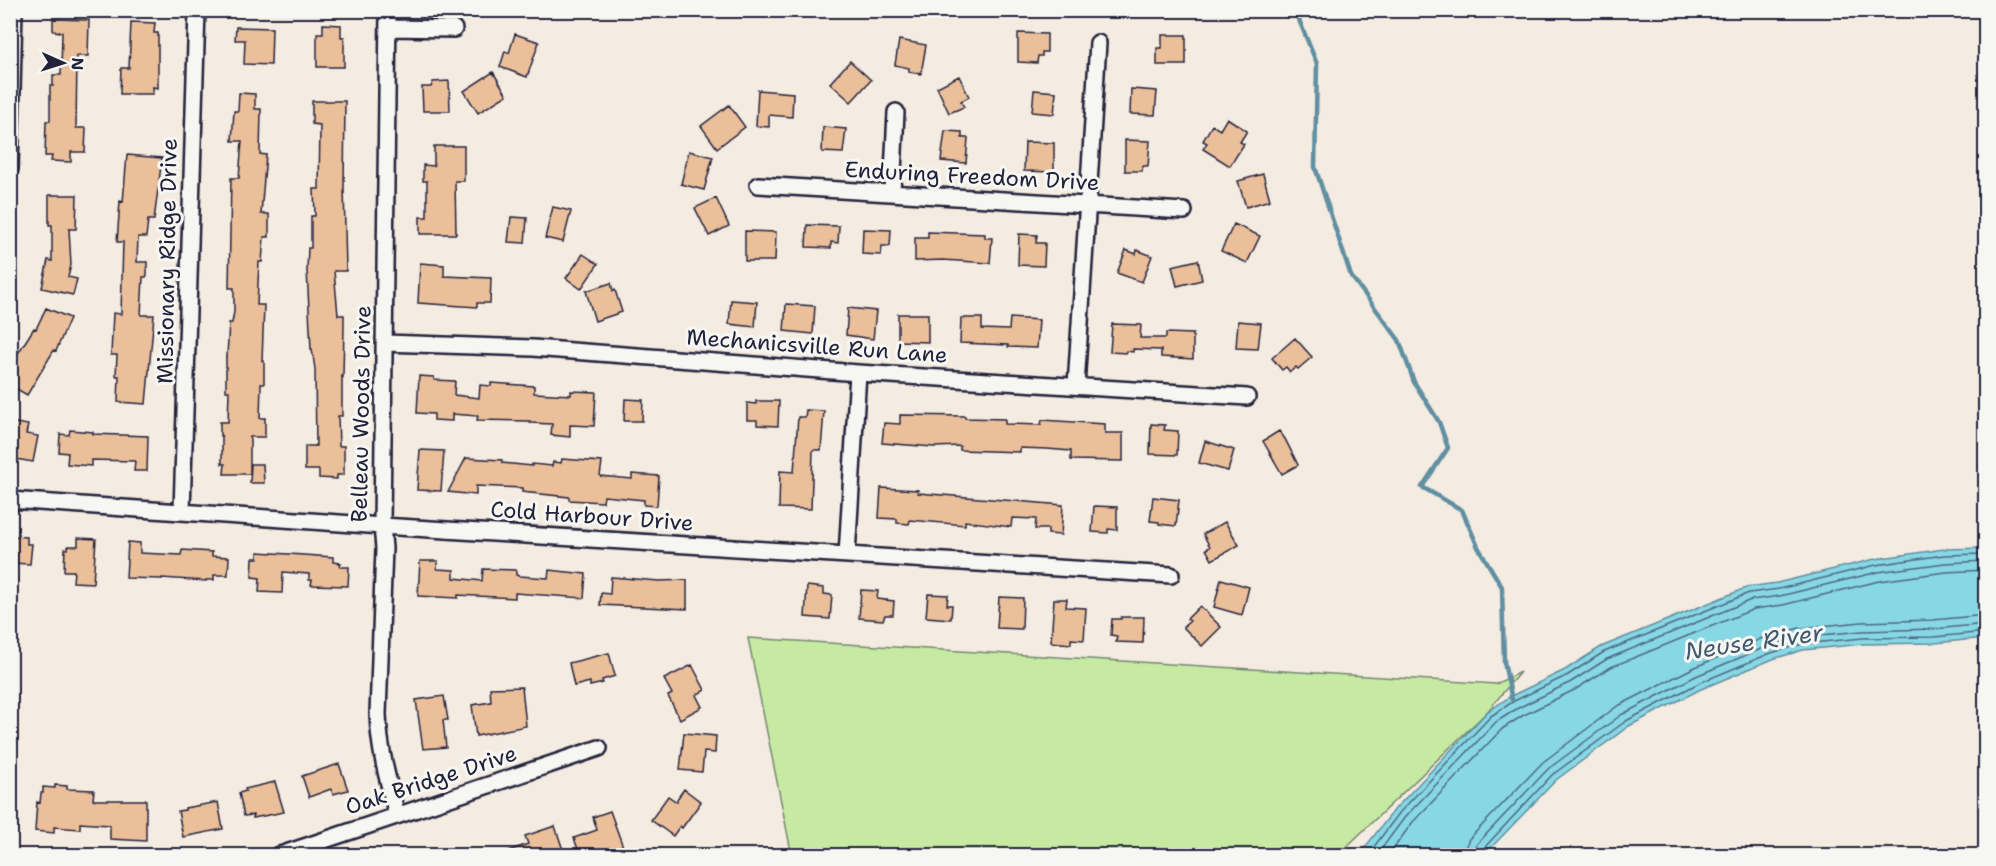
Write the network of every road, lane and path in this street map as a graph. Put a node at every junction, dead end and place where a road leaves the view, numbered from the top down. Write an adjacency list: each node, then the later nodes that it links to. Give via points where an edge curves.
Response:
1 (14, 10): 8 (street)
2 (197, 10): 18 (street, Missionary Ridge Drive)
3 (388, 10): 4 (street, Belleau Woods Drive)
4 (388, 28): 5 (street); 13 (street, Belleau Woods Drive)
5 (454, 29)
6 (1098, 43): 11 (street)
7 (896, 112): 10 (street)
8 (10, 169)
9 (758, 185): 10 (street, Enduring Freedom Drive)
10 (892, 193): 11 (street, Enduring Freedom Drive)
11 (1088, 205): 12 (street, Enduring Freedom Drive); 15 (street)
12 (1184, 212)
13 (385, 343): 14 (street, Mechanicsville Run Lane, via 533,348); 19 (street, Belleau Woods Drive)
14 (858, 373): 15 (street, Mechanicsville Run Lane); 20 (street)
15 (1076, 386): 16 (street, Mechanicsville Run Lane)
16 (1246, 397)
17 (10, 500): 18 (street, Cold Harbour Drive)
18 (182, 512): 19 (street, Cold Harbour Drive)
19 (382, 526): 20 (street, Cold Harbour Drive); 23 (street, Belleau Woods Drive, via 379,738)
20 (847, 555): 21 (street, Cold Harbour Drive)
21 (1171, 575)
22 (598, 748): 23 (street, Oak Bridge Drive)
23 (398, 815): 24 (street, Oak Bridge Drive)
24 (277, 855)

